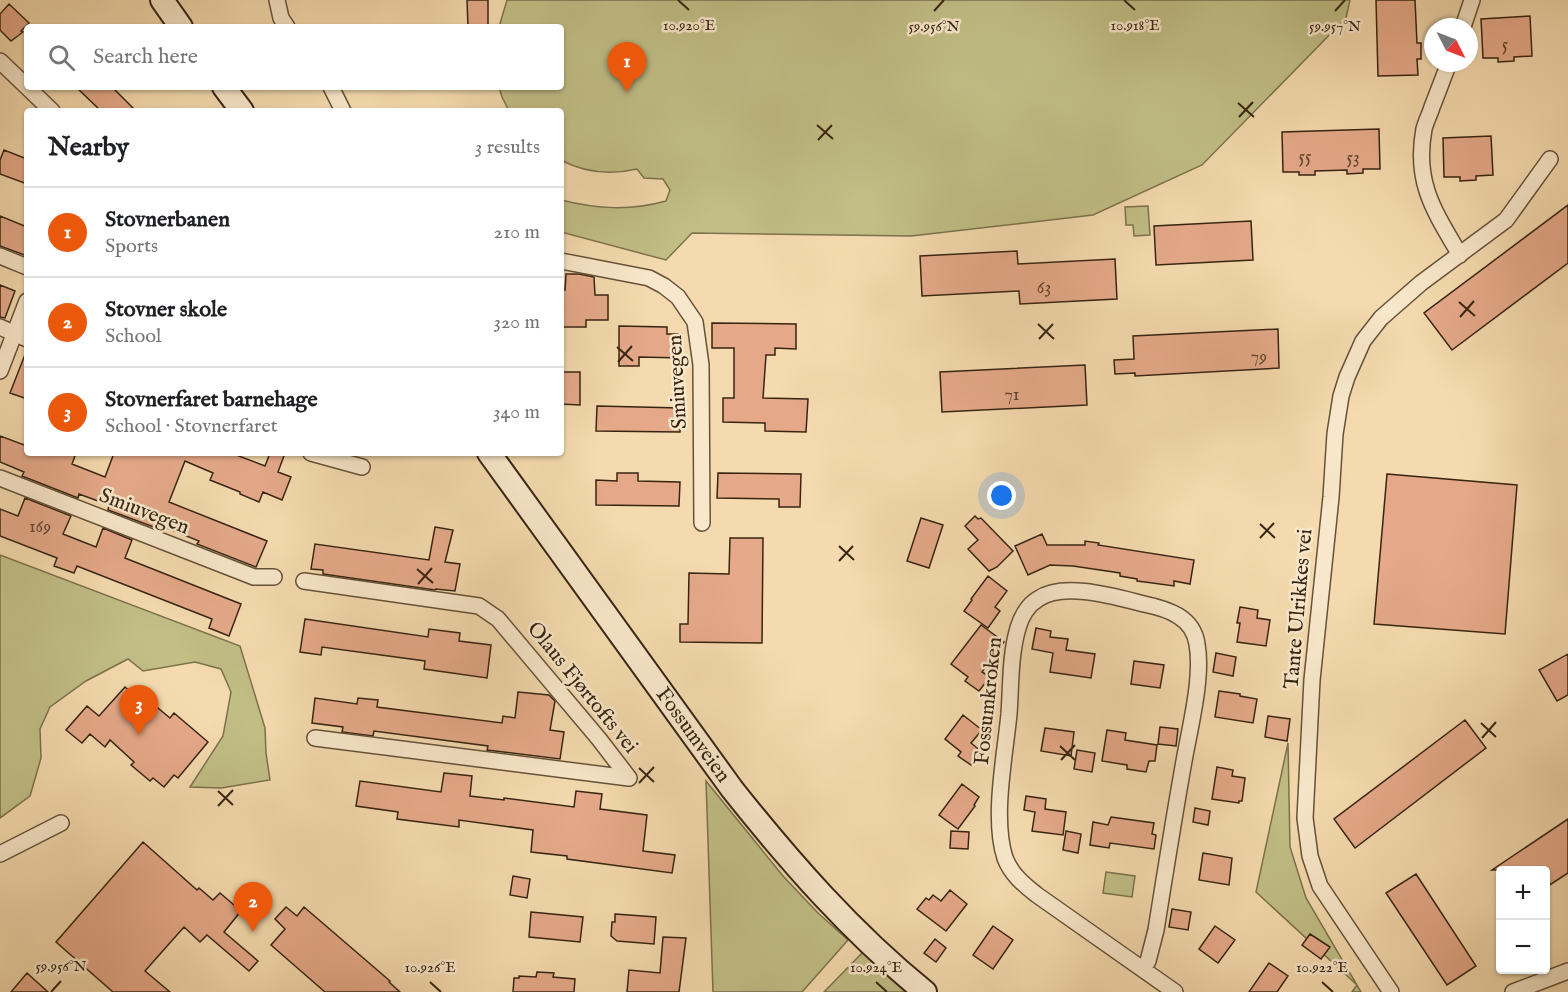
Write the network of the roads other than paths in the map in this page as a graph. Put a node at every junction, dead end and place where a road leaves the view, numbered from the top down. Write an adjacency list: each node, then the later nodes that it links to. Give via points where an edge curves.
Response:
1 (162, 0): 5 (street)
2 (277, 0): 6 (street)
3 (1472, 0): 4 (street)
4 (1466, 18)
5 (179, 24)
6 (285, 24)
7 (0, 61): 9 (street)
8 (1446, 72): 17 (street, via 1425,127 1421,156 1423,179 1435,214)
9 (24, 84)
10 (30, 90): 13 (street)
11 (226, 90): 14 (street)
12 (332, 90): 15 (street)
13 (49, 108)
14 (240, 108)
15 (342, 108)
16 (1550, 159): 17 (street, Tante Ulrikkes vei, via 1506,220)
17 (1460, 255): 38 (street, Tante Ulrikkes vei, via 1381,318 1364,341 1341,396 1335,434 1312,680 1305,818 1310,856 1320,886)
18 (0, 256): 20 (street)
19 (564, 262): 28 (street, Smiuvegen, via 649,278 678,297 695,322 701,365)
20 (24, 266)
21 (24, 308): 22 (street)
22 (14, 333): 23 (street)
23 (0, 371)
24 (322, 456): 26 (street)
25 (491, 456): 36 (street, Fossumveien, via 732,789 848,922)
26 (362, 467)
27 (0, 478): 29 (street, Smiuvegen, via 254,577)
28 (702, 523)
29 (274, 577)
30 (304, 581): 31 (street, Olaus Fjørtofts vei, via 479,606 498,618 628,778)
31 (315, 738)
32 (61, 823): 33 (street)
33 (0, 854)
34 (1143, 969): 34 (street, Fossumkroken, via 1031,891 1016,877 1006,858 1001,833 1001,790 1015,643 1022,617 1038,599 1049,594 1084,592 1163,608 1188,623 1197,641 1198,673 1191,719 1156,930); 37 (street, Fossumkroken)
35 (1568, 971): 39 (street)
36 (925, 992)
37 (1175, 992)
38 (1390, 992)
39 (1513, 992)

